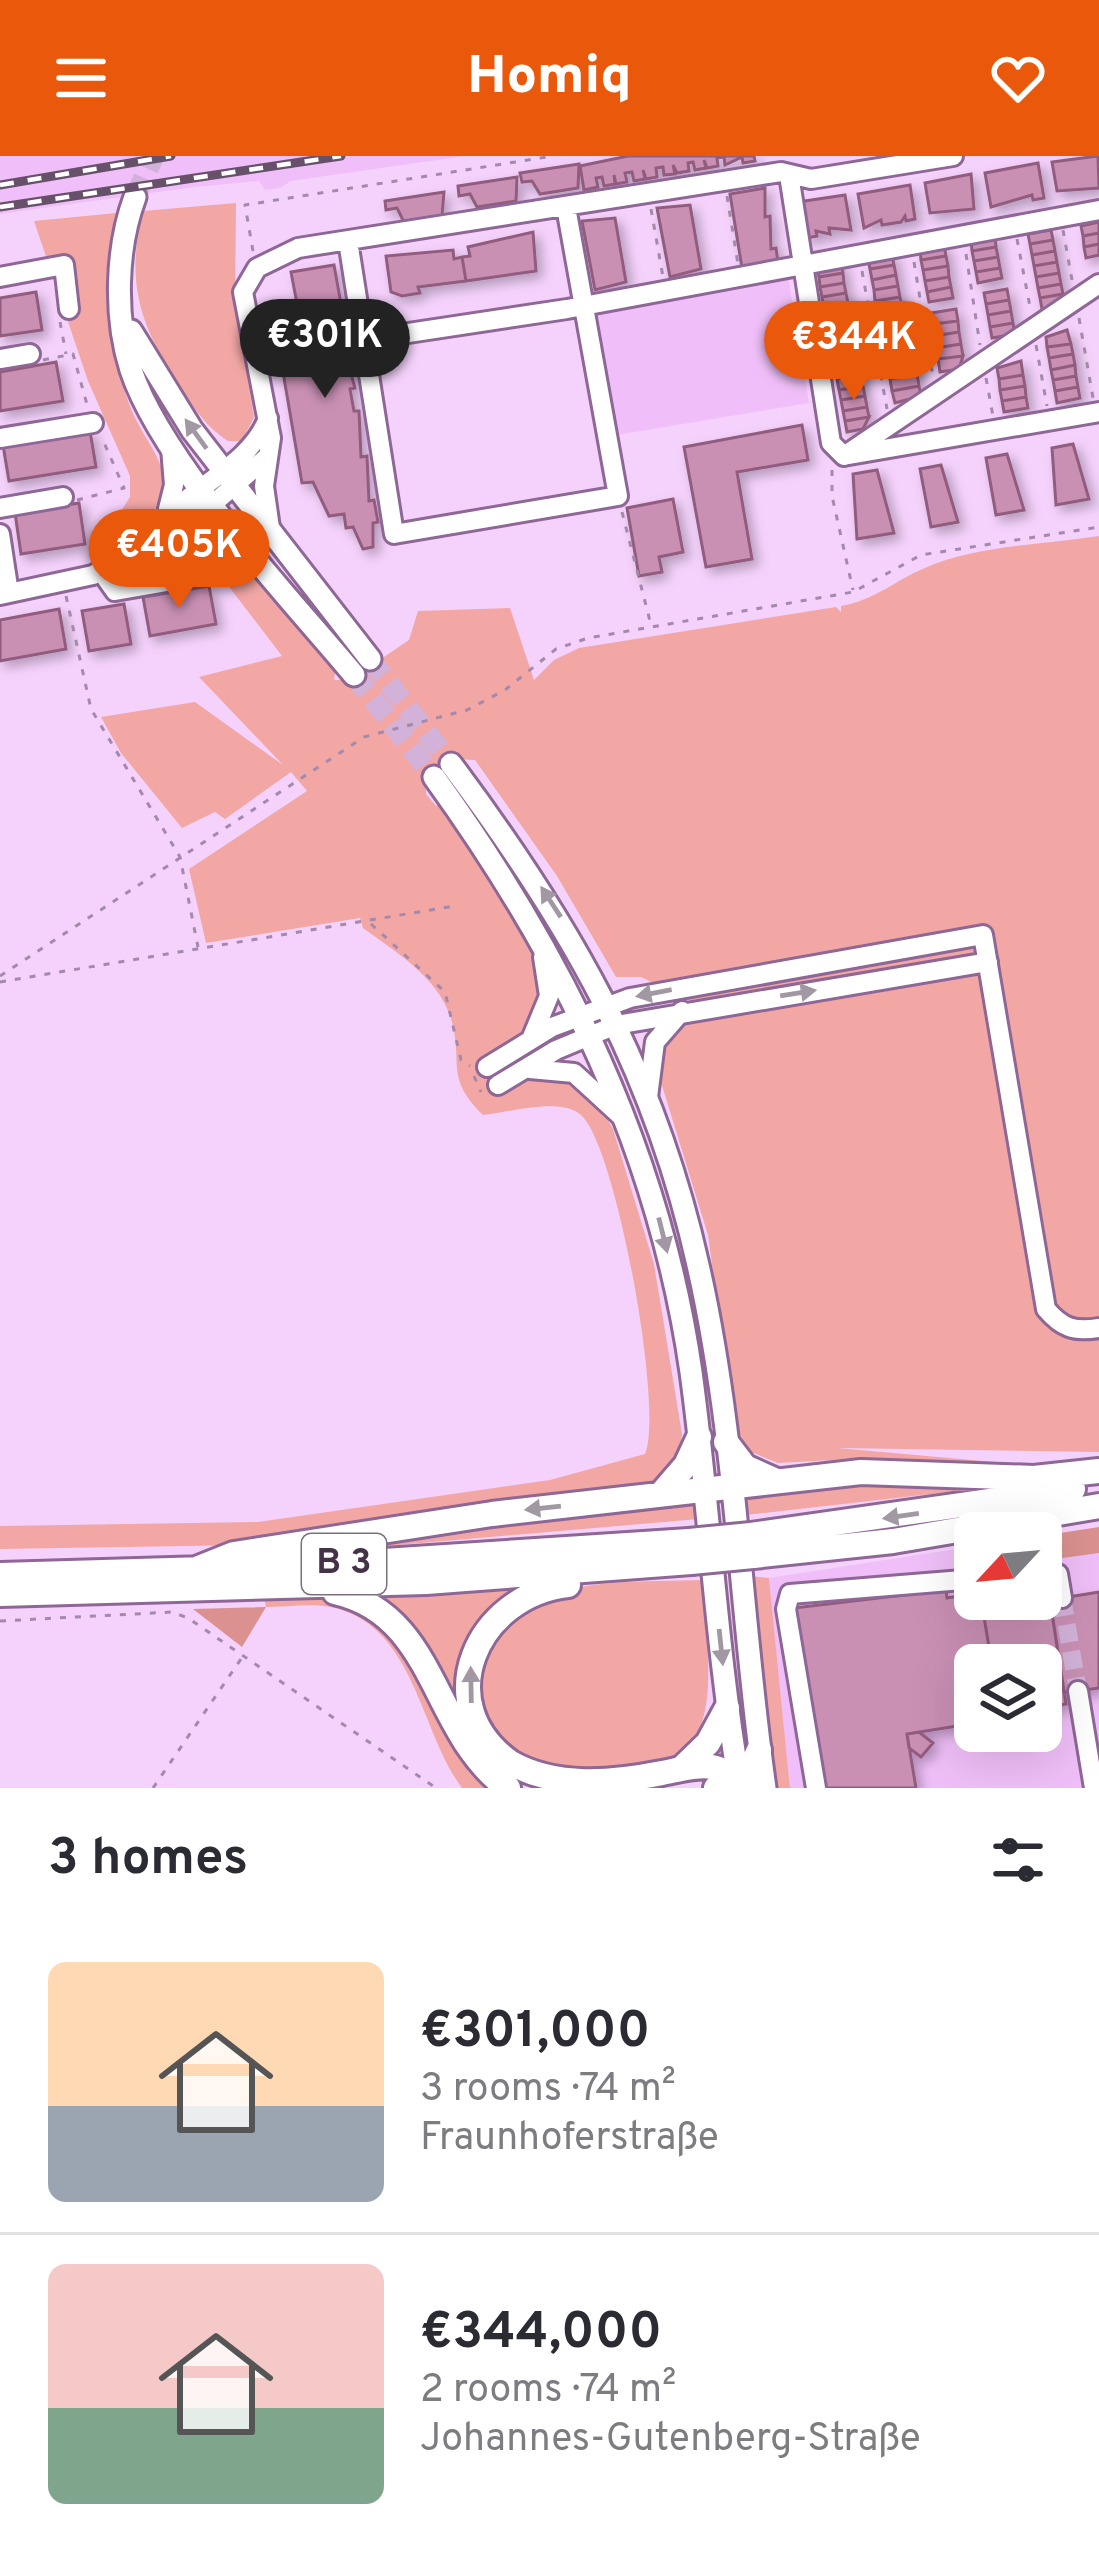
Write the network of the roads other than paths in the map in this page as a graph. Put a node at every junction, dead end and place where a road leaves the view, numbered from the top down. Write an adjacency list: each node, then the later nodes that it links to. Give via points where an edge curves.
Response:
1 (952, 156): 2 (street, via 812,179)
2 (789, 175): 4 (street); 7 (street)
3 (135, 197): 12 (main road, via 121,254)
4 (566, 207): 6 (street); 10 (street)
5 (1099, 210): 7 (street, via 959,243)
6 (348, 241): 13 (street); 17 (street, via 298,248 256,268 243,292)
7 (801, 266): 10 (street); 21 (street)
8 (0, 277): 11 (street, via 64,265)
9 (1099, 284): 21 (street)
10 (581, 305): 13 (street); 13 (street, via 618,496 394,534)
11 (69, 309)
12 (125, 316): 20 (main road, via 133,375); 23 (main road, one-way to 12, via 143,356)
13 (362, 340)
14 (30, 354): 15 (street)
15 (0, 358)
16 (1097, 412): 21 (street)
17 (268, 418): 22 (street); 23 (street)
18 (93, 423): 19 (street)
19 (0, 438)
20 (170, 443): 24 (main road); 27 (street, via 174,485)
21 (838, 449)
22 (266, 458): 23 (street); 30 (street)
23 (228, 478): 24 (street); 30 (main road)
24 (207, 494): 27 (street); 29 (street); 30 (main road, via 362,667)
25 (61, 500): 26 (street)
26 (0, 508)
27 (166, 513): 29 (street)
28 (0, 534): 33 (street)
29 (149, 538): 31 (street)
30 (273, 538)
31 (101, 571): 32 (street, via 116,591); 33 (street)
32 (207, 575)
33 (5, 594)
34 (533, 924): 37 (main road, one-way to 34, via 556,909 442,771); 38 (main road); 39 (street, via 550,996)
35 (988, 962): 36 (street, one-way to 35); 37 (street, one-way to 37, via 982,935); 45 (street, via 1046,1309 1060,1325)
36 (682, 1011): 37 (street); 43 (street, via 655,1042)
37 (612, 1015): 38 (street); 43 (main road)
38 (587, 1023): 39 (street); 41 (street); 44 (main road)
39 (532, 1037): 40 (street)
40 (487, 1067)
41 (519, 1071): 42 (street); 44 (street, via 574,1073)
42 (498, 1085)
43 (647, 1097): 47 (main road, via 699,1266)
44 (628, 1124): 46 (main road, one-way to 46, via 672,1273)
45 (1099, 1328)
46 (698, 1437): 51 (main road); 52 (highway)
47 (726, 1442): 49 (highway, via 745,1467); 51 (main road)
48 (1099, 1471): 49 (highway)
49 (776, 1480): 51 (highway)
50 (1099, 1484): 54 (highway, B 3, one-way to 54)
51 (718, 1489): 52 (highway); 62 (main road, one-way to 62); 63 (main road)
52 (659, 1496): 56 (highway, one-way to 56, via 234,1554)
53 (1099, 1506): 54 (highway, B 3, via 892,1540)
54 (752, 1545): 55 (highway, B 3, bridge)
55 (686, 1556): 56 (highway, B 3); 59 (highway, B 3, via 426,1582); 64 (highway, one-way to 55, via 585,1783 533,1775 487,1740 469,1682 485,1630 514,1601 543,1588 643,1577)
56 (194, 1570): 57 (highway, B 3)
57 (0, 1575)
58 (954, 1581): 68 (street, via 790,1594)
59 (267, 1586): 60 (highway, B 3); 66 (highway, via 339,1592 388,1615 422,1657 472,1758)
60 (0, 1594)
61 (1078, 1691): 69 (street)
62 (727, 1708): 64 (highway); 65 (main road)
63 (759, 1750): 65 (highway); 67 (main road)
64 (681, 1769): 65 (highway, via 709,1766)
65 (735, 1787)
66 (508, 1788)
67 (765, 1788)
68 (816, 1788)
69 (1094, 1788)

